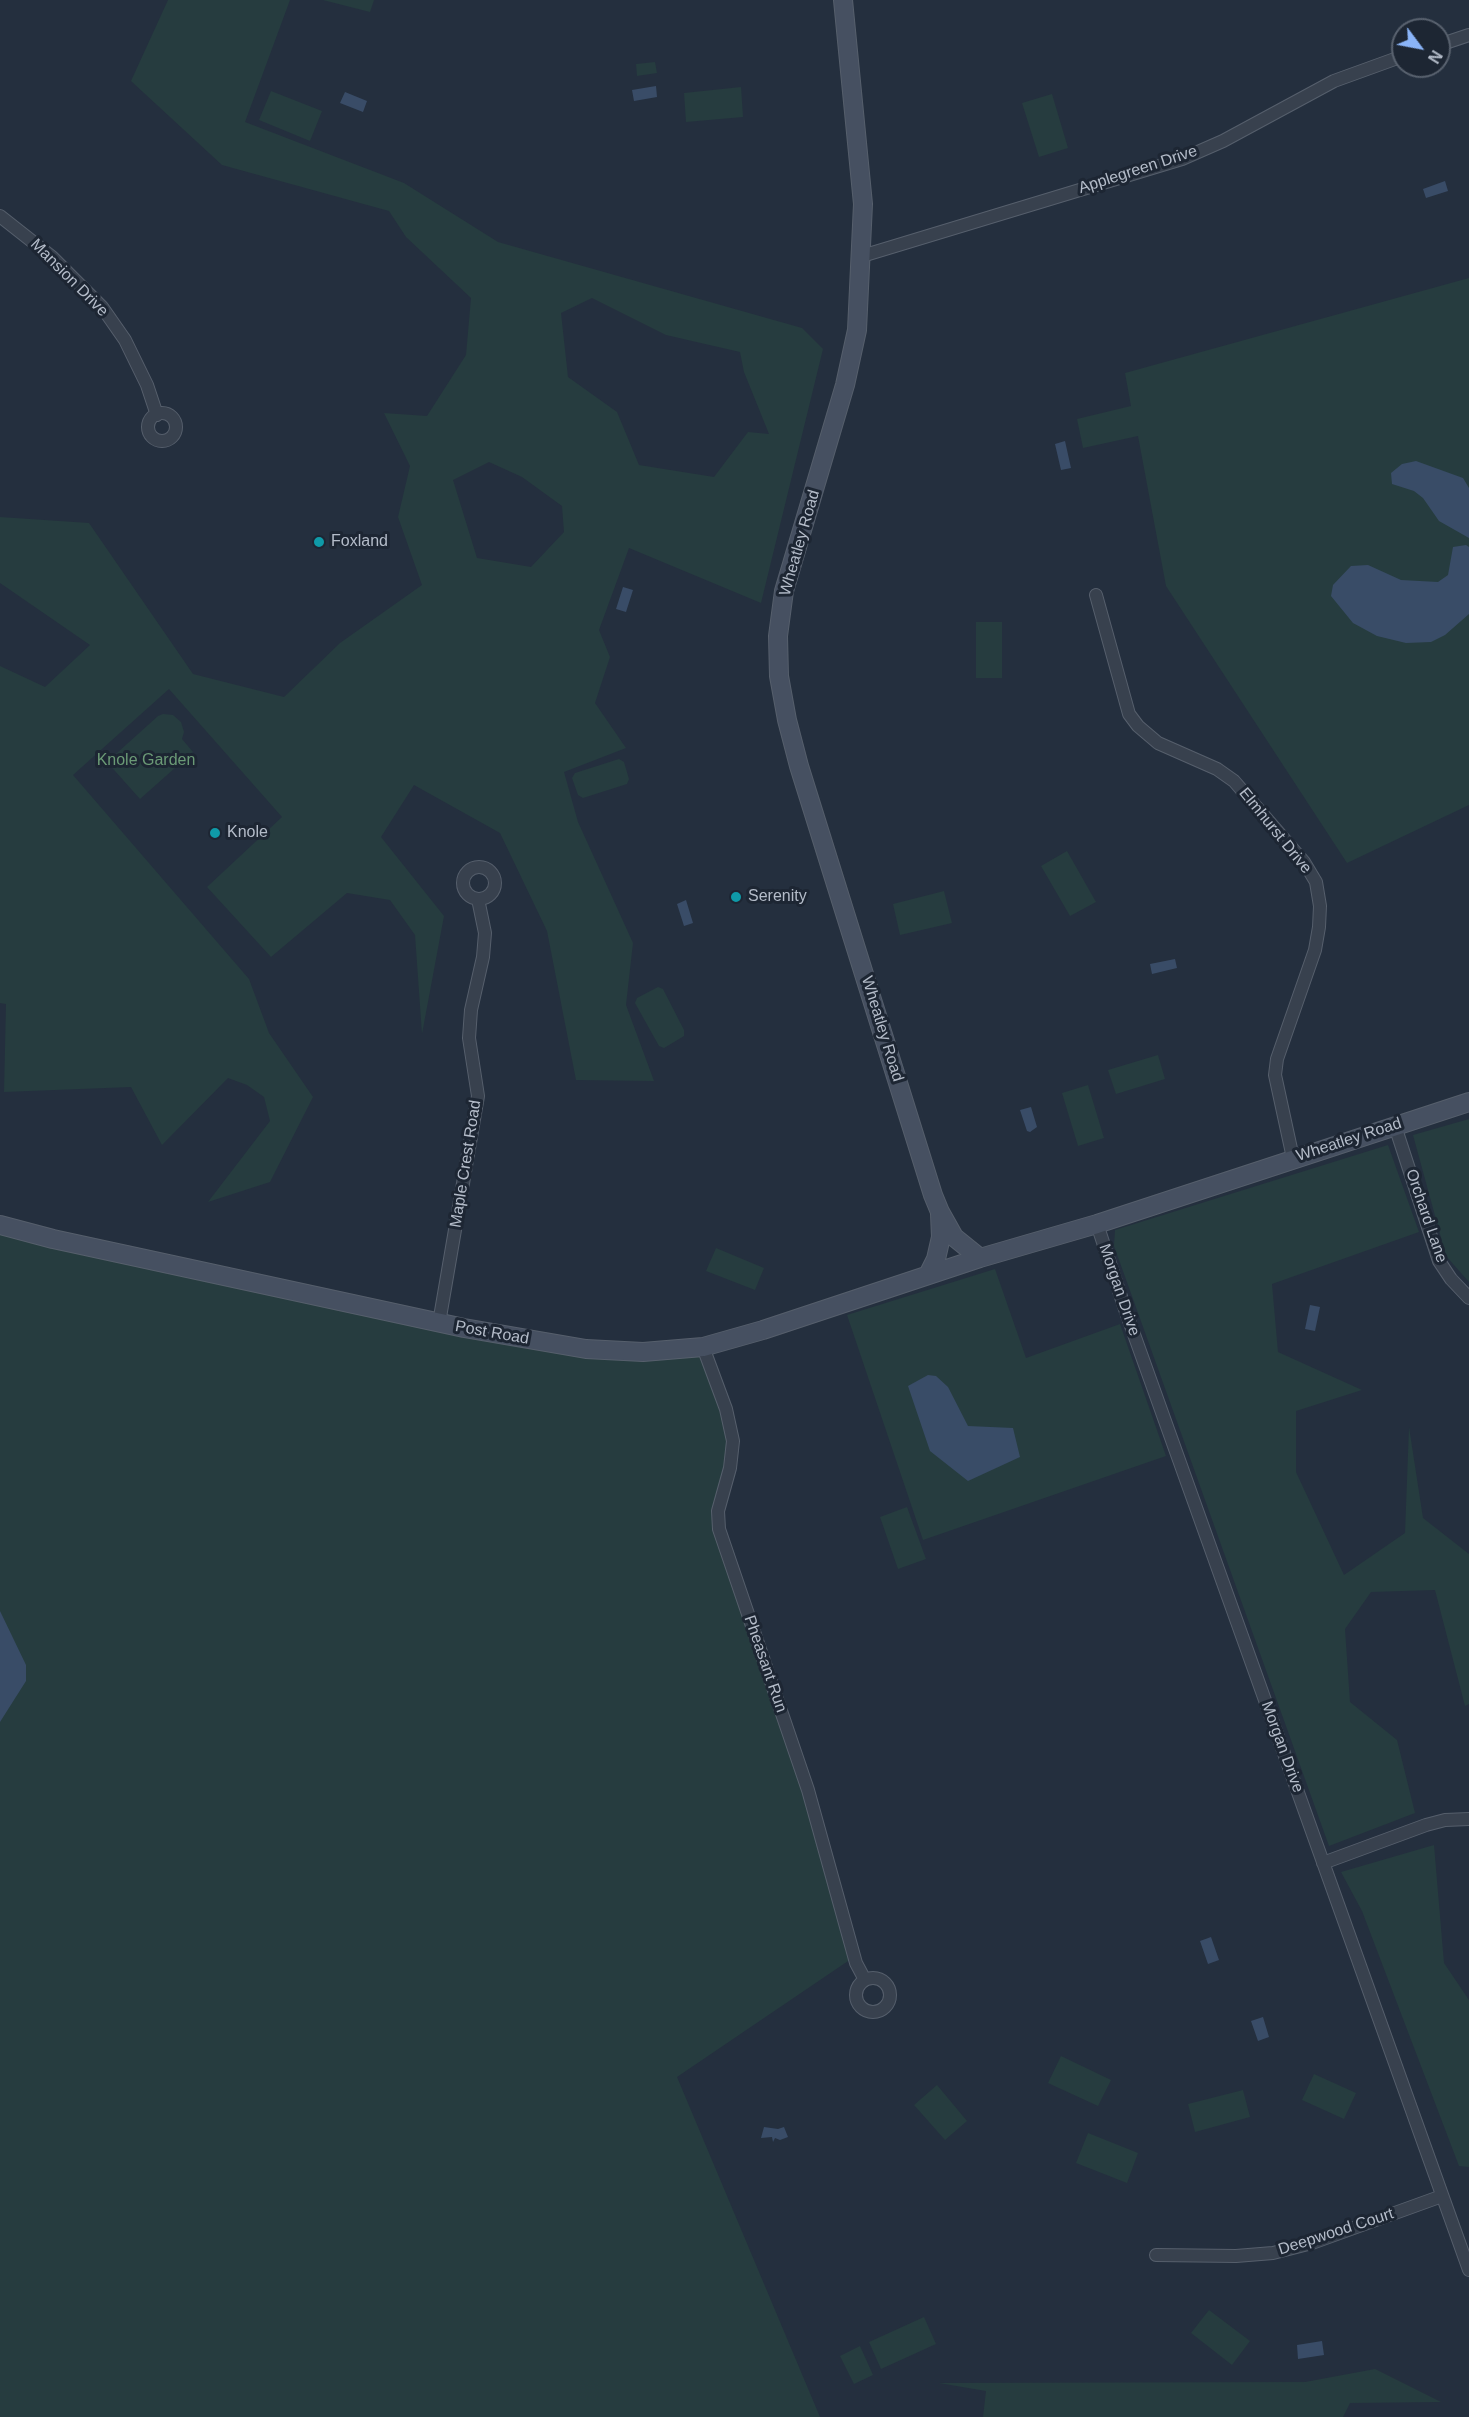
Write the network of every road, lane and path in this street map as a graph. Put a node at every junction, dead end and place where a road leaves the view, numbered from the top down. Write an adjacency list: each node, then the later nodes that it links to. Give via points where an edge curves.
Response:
1 (843, 0): 6 (main road, Wheatley Road, via 863,204)
2 (1469, 35): 3 (street)
3 (1451, 41)
4 (1391, 60): 6 (street, Applegreen Drive, via 1334,81 1182,159)
5 (0, 216): 7 (street, Mansion Drive, via 52,257 102,307 125,340)
6 (862, 256): 13 (main road, Wheatley Road, via 857,330 845,385 784,591 778,636 779,676 799,766)
7 (157, 415)
8 (1096, 595): 12 (street, Elmhurst Drive, via 1129,714 1138,726 1158,743 1217,769 1234,782 1304,862 1316,882 1320,906 1317,939 1275,1075)
9 (478, 899): 19 (street, Maple Crest Road, via 485,933 469,1038 478,1096)
10 (1469, 1102): 11 (main road, Wheatley Road)
11 (1395, 1126): 12 (main road, Wheatley Road); 18 (street, Orchard Lane, via 1439,1261)
12 (1293, 1158): 14 (main road, Wheatley Road)
13 (940, 1212): 16 (main road, Wheatley Road, via 954,1237); 17 (main road, Wheatley Road, via 941,1237)
14 (1097, 1224): 16 (main road, Wheatley Road); 22 (street, Morgan Drive)
15 (0, 1225): 19 (main road, Post Road)
16 (980, 1258): 17 (main road, Post Road)
17 (928, 1275): 20 (main road, Post Road)
18 (1469, 1298)
19 (439, 1323): 20 (main road, Post Road, via 586,1349 643,1352)
20 (703, 1347): 23 (street, Pheasant Run, via 726,1409 733,1441 718,1511 718,1529 808,1790 856,1963)
21 (1469, 1819): 22 (street, via 1426,1825)
22 (1323, 1863): 24 (street, Morgan Drive)
23 (865, 1980)
24 (1442, 2196): 25 (street, Deepwood Court, via 1273,2253); 26 (street, Morgan Drive)
25 (1156, 2255)
26 (1469, 2270)

